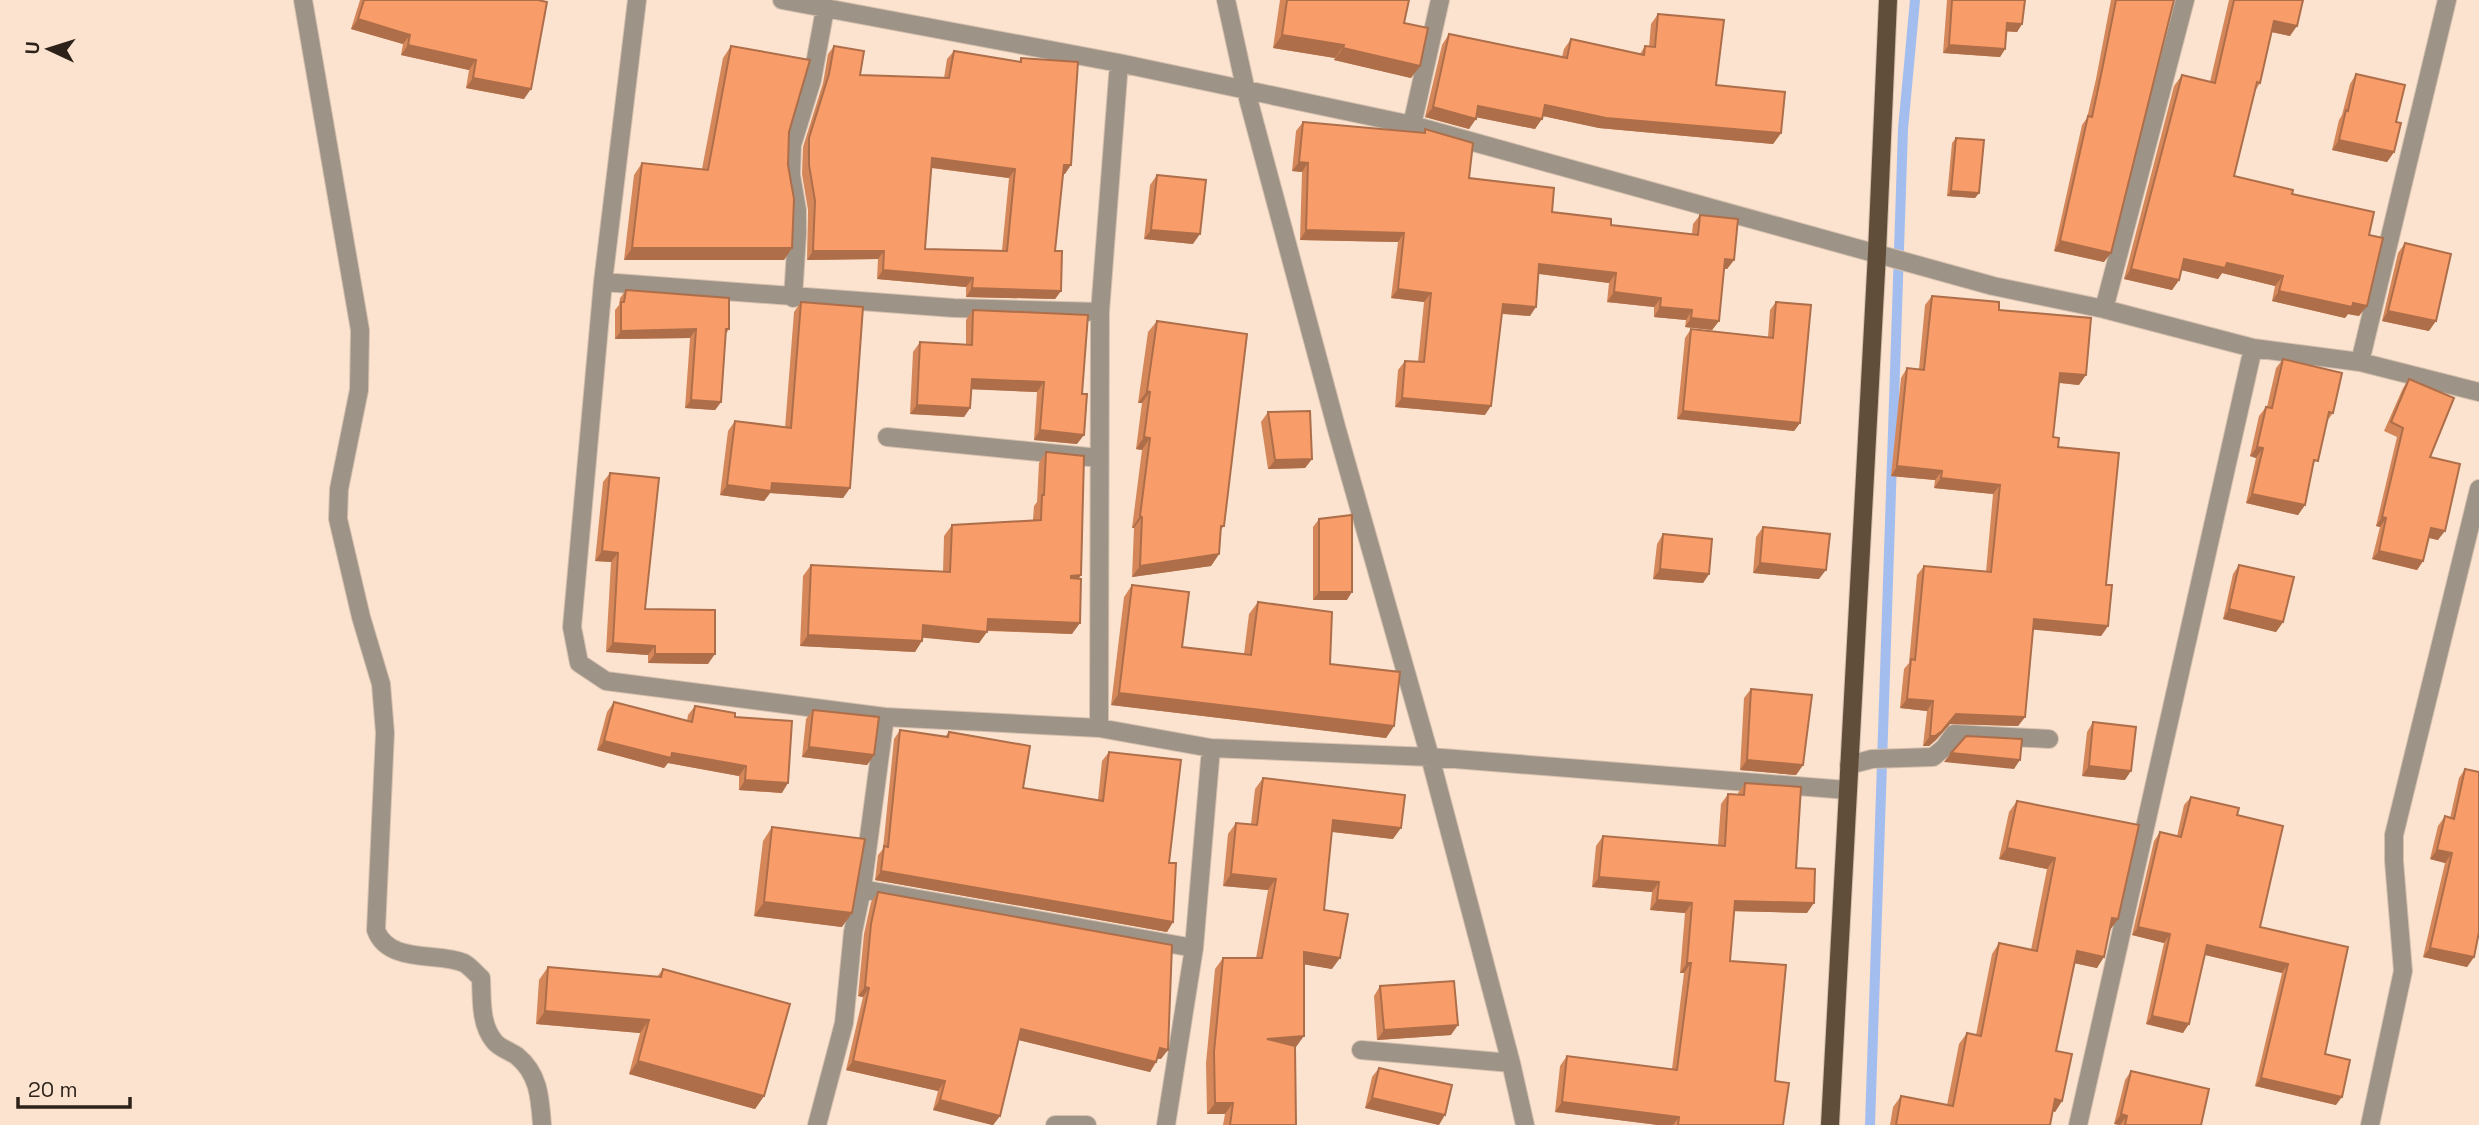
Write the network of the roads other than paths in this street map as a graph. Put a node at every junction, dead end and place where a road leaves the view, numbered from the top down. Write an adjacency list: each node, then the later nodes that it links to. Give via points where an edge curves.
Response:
1 (303, 0): 35 (street, via 360,330 359,390 339,489 338,519 381,684 385,733 376,930 387,946 465,964 481,978 485,1025 495,1043 533,1073 541,1096)
2 (637, 0): 14 (street)
3 (782, 0): 9 (street)
4 (1226, 0): 11 (street)
5 (1440, 0): 12 (street)
6 (1888, 0): 13 (main road)
7 (2185, 0): 16 (street)
8 (2447, 0): 19 (street)
9 (825, 9): 10 (street); 15 (street, via 812,80 792,145 797,222)
10 (1119, 63): 11 (street); 17 (street)
11 (1246, 91): 12 (street); 28 (street)
12 (1412, 125): 13 (street)
13 (1877, 253): 16 (street, via 1993,286); 29 (main road)
14 (603, 282): 15 (street); 24 (street, via 572,627 579,663 606,681)
15 (793, 298): 17 (street)
16 (2104, 309): 18 (street)
17 (1100, 312): 22 (street)
18 (2253, 348): 19 (street); 42 (street)
19 (2360, 362): 20 (street)
20 (2479, 393)
21 (887, 437): 22 (street)
22 (1100, 458): 25 (street)
23 (2479, 489): 43 (street, via 2394,835 2403,971)
24 (885, 718): 25 (street); 31 (street)
25 (1099, 728): 27 (street)
26 (2049, 738): 29 (street, via 1954,734 1933,757 1872,759)
27 (1211, 748): 28 (street); 32 (street)
28 (1430, 757): 30 (street); 34 (street)
29 (1849, 765): 30 (main road)
30 (1847, 790): 41 (main road)
31 (862, 889): 32 (street); 36 (street, via 844,1023)
32 (1194, 948): 39 (street)
33 (1361, 1050): 34 (street)
34 (1511, 1063): 40 (street)
35 (542, 1125)
36 (817, 1125)
37 (1055, 1125): 38 (street)
38 (1087, 1125)
39 (1166, 1125)
40 (1525, 1125)
41 (1830, 1125)
42 (2078, 1125)
43 (2370, 1125)

